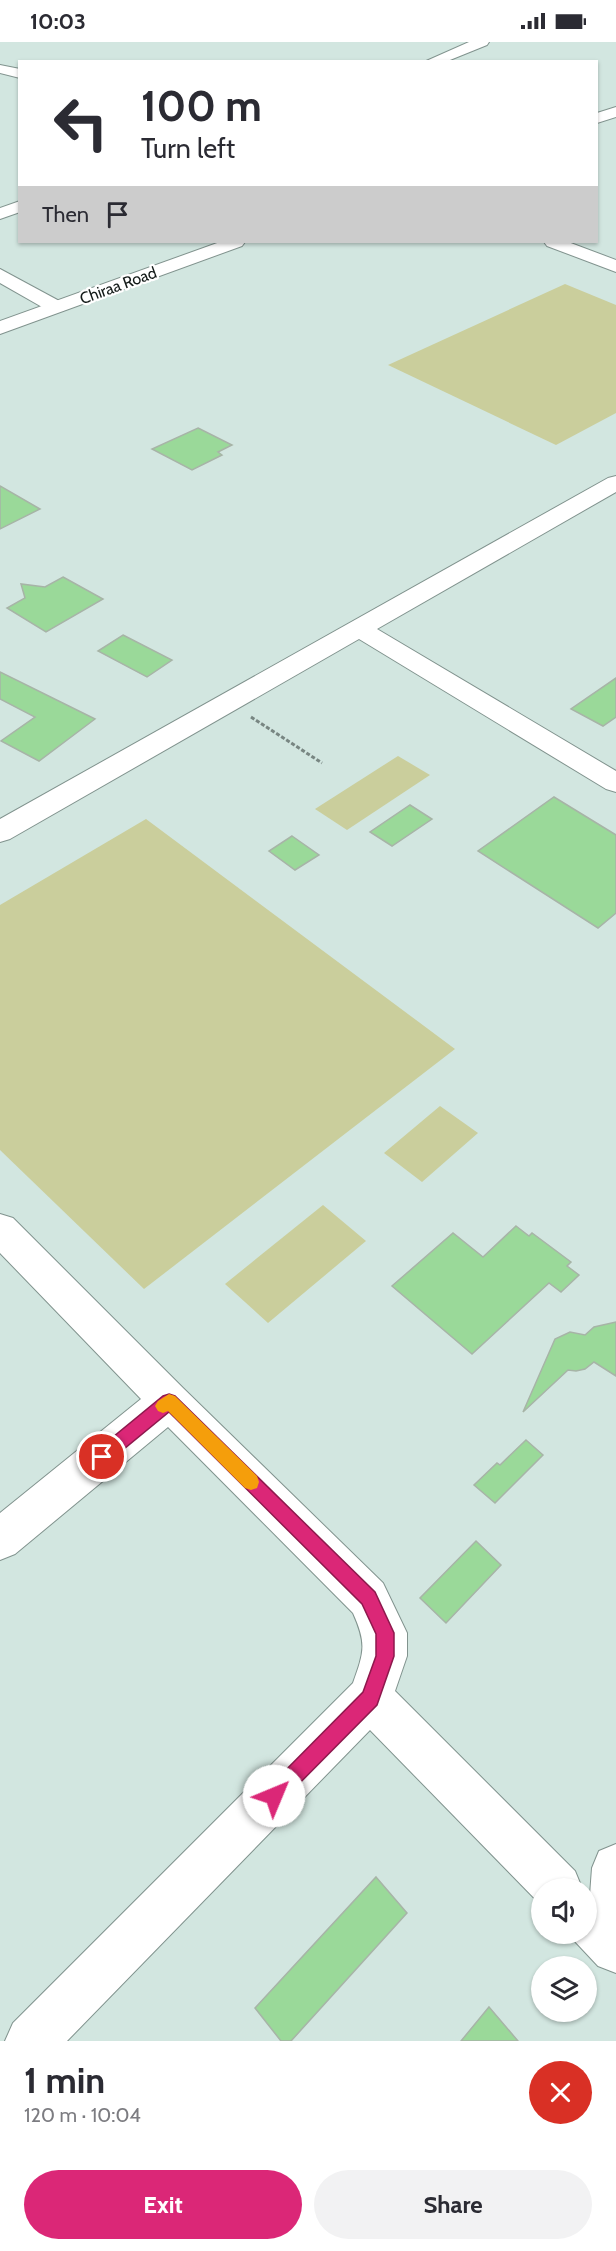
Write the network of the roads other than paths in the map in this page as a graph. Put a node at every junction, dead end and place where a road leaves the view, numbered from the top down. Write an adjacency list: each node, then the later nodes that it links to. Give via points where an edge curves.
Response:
1 (482, 42): 2 (main road)
2 (436, 60)
3 (0, 69): 4 (main road)
4 (18, 74)
5 (616, 112): 6 (main road)
6 (598, 118)
7 (18, 207): 8 (main road)
8 (0, 213)
9 (233, 243): 13 (main road, Chiraa Road)
10 (556, 243): 11 (main road)
11 (615, 264)
12 (0, 275): 13 (main road)
13 (56, 307): 14 (main road, Chiraa Road)
14 (0, 328)
15 (616, 483): 16 (main road)
16 (358, 628): 17 (main road); 18 (main road)
17 (616, 783)
18 (0, 832)
19 (0, 1229): 20 (main road)
20 (169, 1401): 21 (main road); 22 (main road, via 368,1598 385,1633 385,1656)
21 (0, 1540)
22 (370, 1698): 24 (main road); 26 (main road)
23 (616, 1868): 25 (main road)
24 (548, 1878)
25 (605, 1937)
26 (31, 2041)

